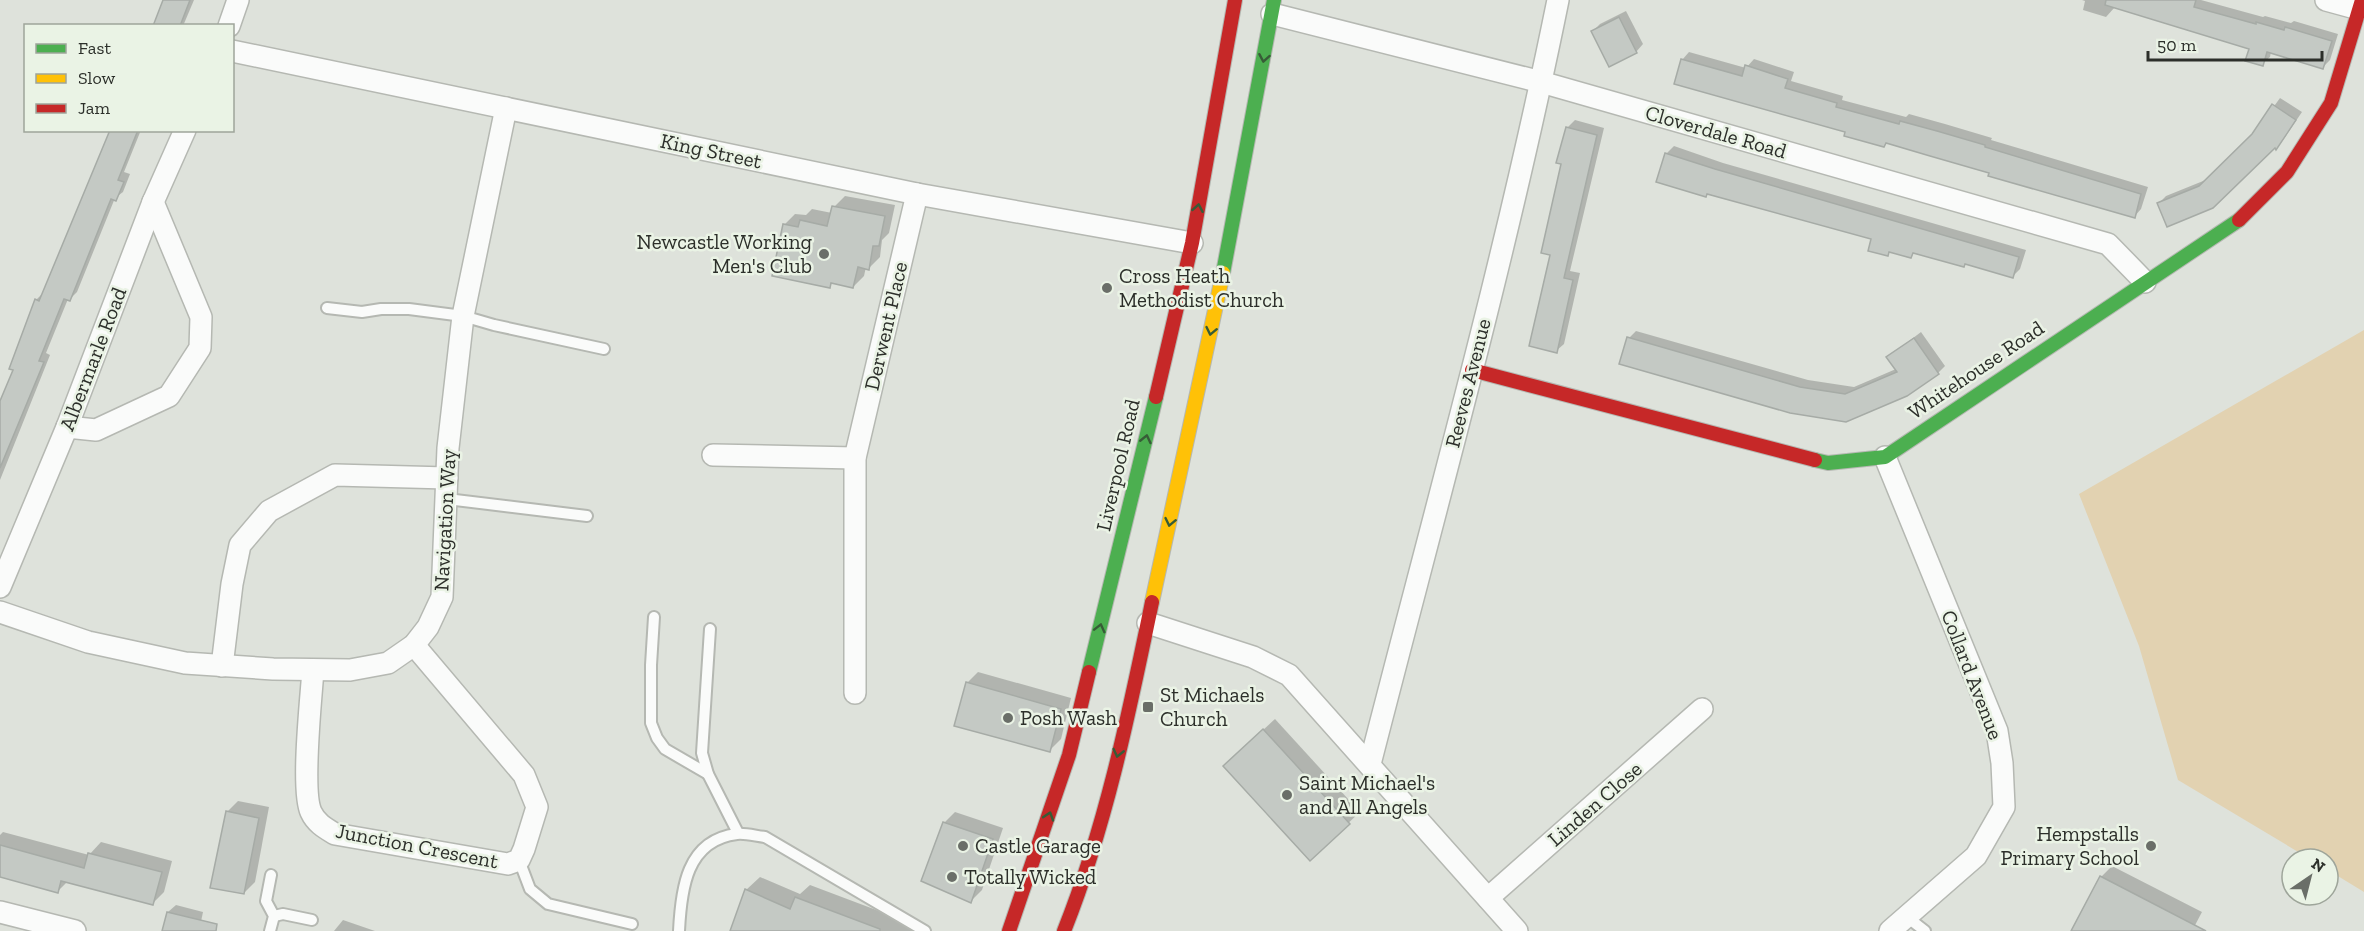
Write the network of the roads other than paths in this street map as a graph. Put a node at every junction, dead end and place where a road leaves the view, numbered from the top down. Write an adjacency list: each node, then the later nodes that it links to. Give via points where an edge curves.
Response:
1 (238, 0): 7 (street)
2 (1235, 0): 14 (main road, Liverpool Road, one-way to 2)
3 (1558, 0): 9 (street, Reeves Avenue)
4 (2326, 0): 5 (street)
5 (2361, 5): 15 (main road, Whitehouse Road, via 2331,103 2287,172 2246,215)
6 (1273, 7): 9 (street, Cloverdale Road); 30 (main road, one-way to 30, via 1229,246)
7 (230, 24)
8 (234, 51): 10 (street, King Street)
9 (1541, 82): 15 (street, Cloverdale Road, via 2108,244); 19 (street, Reeves Avenue)
10 (506, 108): 12 (street, King Street); 17 (street, Navigation Way)
11 (184, 132): 13 (street, Albermarle Road)
12 (917, 194): 14 (street, King Street); 23 (street, Derwent Place)
13 (153, 202): 20 (street, Albermarle Road); 20 (street, via 201,317 200,348 169,396 96,430)
14 (1192, 243): 42 (main road, Liverpool Road, one-way to 14, via 1069,755)
15 (2145, 282): 22 (main road, Whitehouse Road)
16 (327, 308): 17 (lane, via 362,312 409,309)
17 (463, 316): 18 (lane); 24 (street, Navigation Way)
18 (604, 349)
19 (1472, 370): 22 (main road, Whitehouse Road, via 1828,464); 37 (street, Reeves Avenue)
20 (67, 427): 27 (street, Albermarle Road)
21 (713, 455): 23 (street)
22 (1885, 457): 47 (street, Collard Avenue, via 1997,731 2002,763 2004,807 1976,856)
23 (855, 458): 35 (street, Derwent Place)
24 (447, 478): 25 (street, Navigation Way); 33 (street, via 335,475 269,510 240,545)
25 (447, 499): 26 (lane); 32 (street, Navigation Way, via 442,597 428,627)
26 (587, 516)
27 (0, 587)
28 (0, 612): 33 (street, Navigation Way, via 88,642 185,663)
29 (654, 617): 38 (lane, via 651,723 665,749)
30 (1148, 623): 37 (street, via 1253,657 1289,675); 55 (main road, one-way to 55, via 1106,806 1083,884)
31 (710, 629): 38 (lane, via 702,753)
32 (414, 645): 34 (street, Navigation Way, via 388,663 350,670); 40 (street, Junction Crescent, via 524,775 537,807)
33 (222, 666): 34 (street, Navigation Way)
34 (313, 670): 40 (street, Junction Crescent, via 306,791 311,812 321,826 335,834 508,864)
35 (855, 693)
36 (1702, 709): 43 (street, Linden Close)
37 (1370, 764): 43 (street)
38 (708, 774): 39 (lane)
39 (738, 833): 52 (lane, via 715,839 700,852 687,872); 53 (lane, via 765,837)
40 (519, 860): 49 (lane, via 530,889 548,904)
41 (271, 875): 45 (lane, via 266,900)
42 (1023, 895): 46 (main road); 54 (main road, Liverpool Road)
43 (1488, 898): 56 (street)
44 (0, 912): 50 (street)
45 (274, 916): 48 (lane); 51 (lane)
46 (1031, 916)
47 (1907, 916): 57 (street, Collard Avenue); 58 (lane)
48 (312, 920)
49 (632, 924)
50 (75, 931)
51 (270, 931)
52 (679, 931)
53 (926, 931)
54 (1009, 931)
55 (1064, 931)
56 (1517, 931)
57 (1890, 931)
58 (1925, 931)

